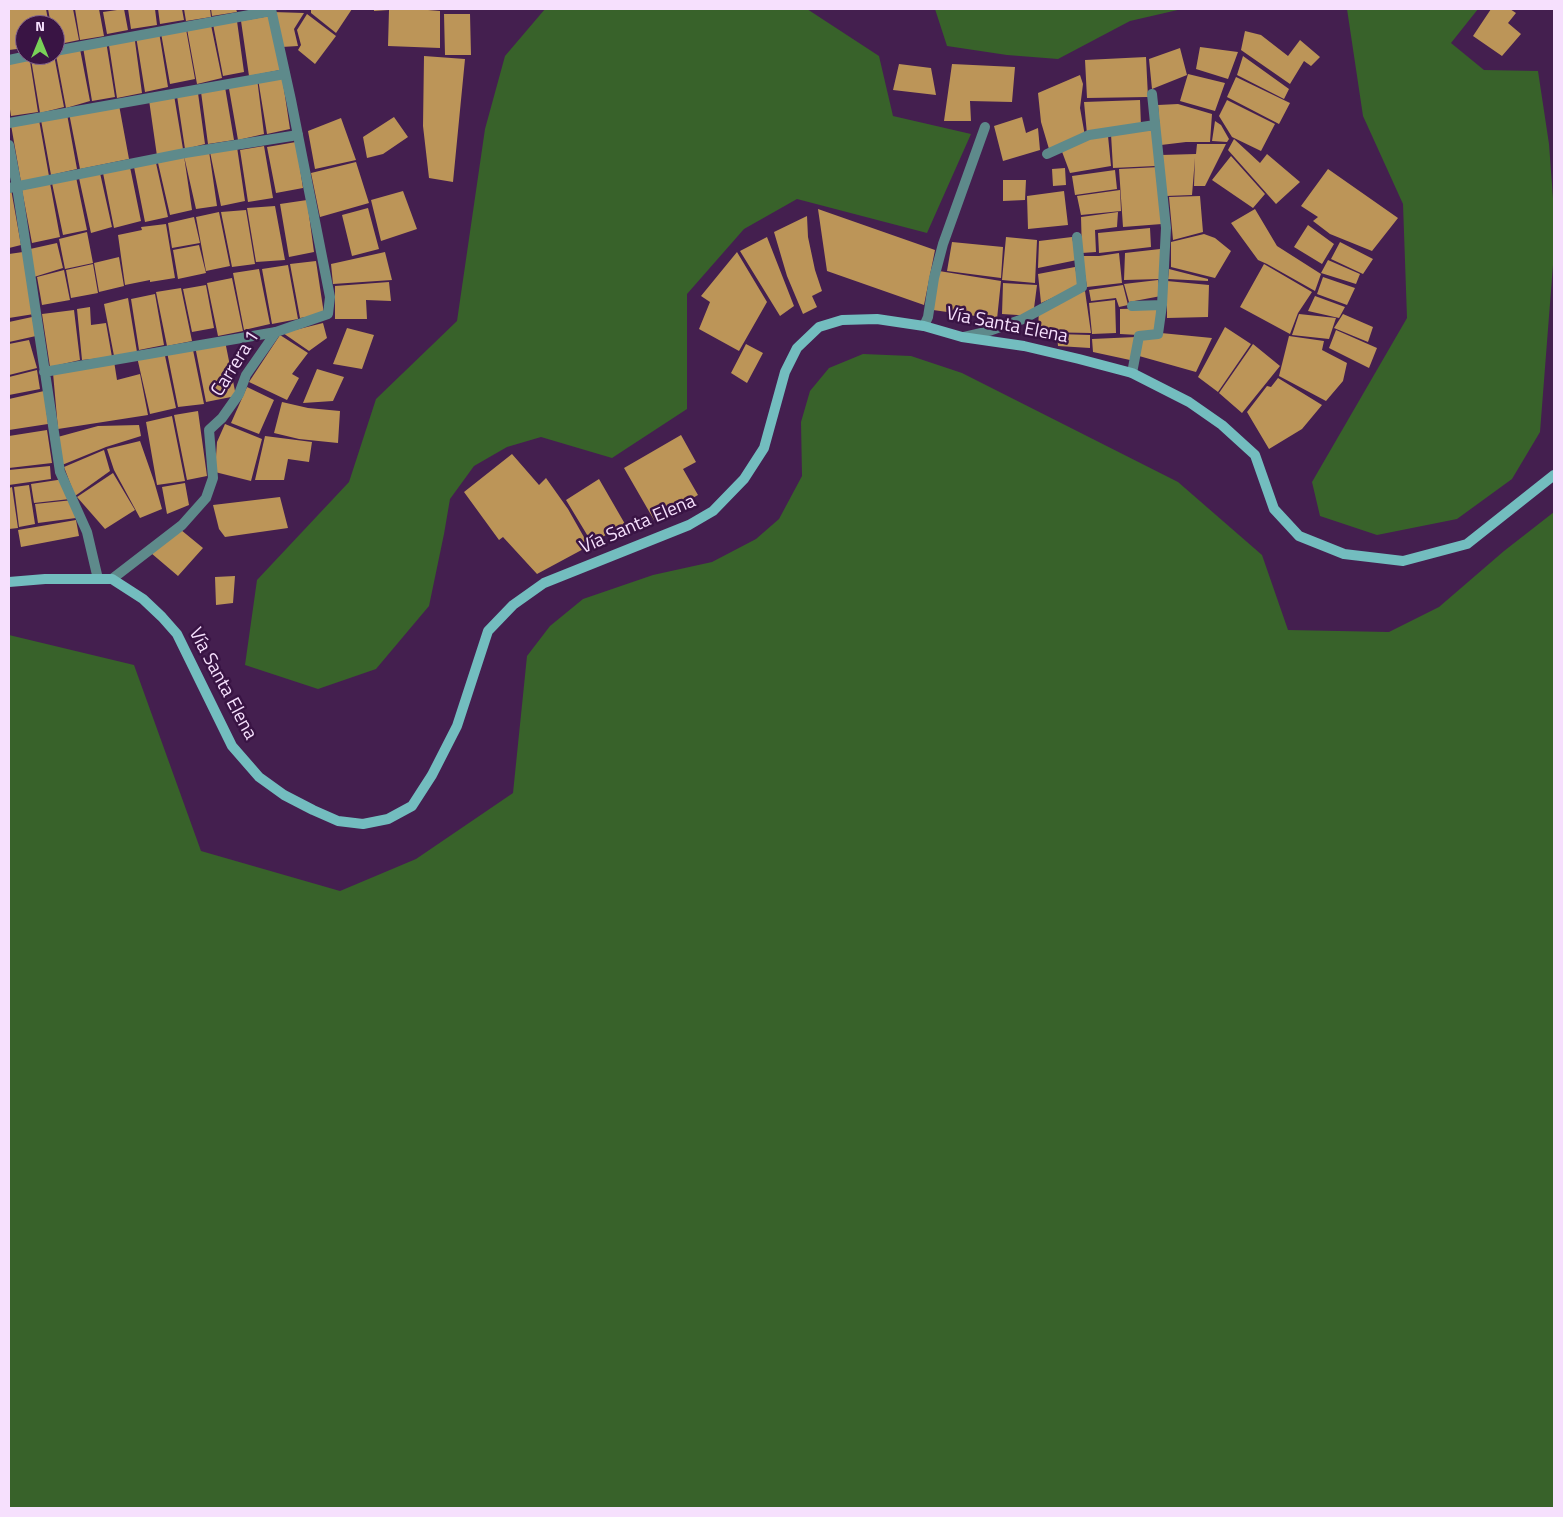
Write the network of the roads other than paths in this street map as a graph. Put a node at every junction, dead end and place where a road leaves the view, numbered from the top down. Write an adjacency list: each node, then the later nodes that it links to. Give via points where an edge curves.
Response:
1 (271, 10): 2 (street); 3 (street, Carrera 1)
2 (65, 49)
3 (285, 74): 5 (street); 8 (street, Carrera 1)
4 (1152, 94): 6 (street)
5 (9, 123)
6 (1156, 125): 10 (street, via 1089,135); 13 (street, via 1166,228)
7 (986, 127): 15 (street, via 943,244)
8 (298, 135): 11 (street, via 185,153); 16 (street, Carrera 1, via 330,297 328,314)
9 (9, 145): 11 (street)
10 (1047, 154)
11 (13, 188): 18 (street)
12 (1077, 237): 17 (street, via 1082,287 1023,319)
13 (1162, 305): 14 (street); 19 (street, via 1158,334 1139,336)
14 (1132, 306)
15 (924, 326): 17 (main road, Vía Santa Elena); 22 (main road, Vía Santa Elena, via 877,319 842,320 820,327 797,348 785,372 764,448 744,479 713,511 689,526 544,583 513,605 488,631 457,726 432,775 412,806 388,819 363,824 338,821 284,795 258,778 232,746 177,634 143,599)
16 (276, 332): 18 (street); 22 (street, Carrera 1, via 246,375 239,394 209,430 213,478 206,498 182,525)
17 (962, 337): 19 (main road, Vía Santa Elena, via 1024,346)
18 (44, 372): 21 (street, via 60,472 87,532)
19 (1132, 373): 20 (main road, Vía Santa Elena, via 1189,402 1222,425 1255,455 1274,509 1299,536 1344,554 1403,561 1467,544)
20 (1554, 475)
21 (98, 579): 22 (main road); 23 (main road)
22 (112, 579)
23 (9, 582)

